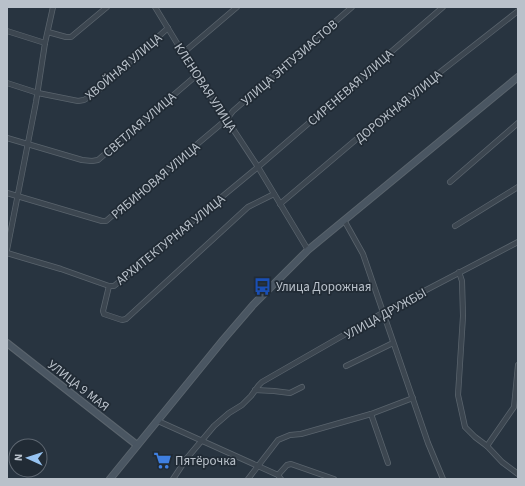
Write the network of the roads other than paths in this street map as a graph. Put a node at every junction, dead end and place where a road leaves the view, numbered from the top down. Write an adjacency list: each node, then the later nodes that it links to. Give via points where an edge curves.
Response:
1 (53, 7): 10 (street)
2 (107, 7): 10 (street, via 71,37)
3 (156, 7): 8 (street, КЛЕНОВАЯ УЛИЦА)
4 (237, 7): 12 (street)
5 (352, 7): 17 (street, УЛИЦА ЭНТУЗИАСТОВ)
6 (443, 7): 21 (street, СИРЕНЕВАЯ УЛИЦА)
7 (518, 11): 27 (street, ДОРОЖНАЯ УЛИЦА, via 379,120)
8 (168, 28): 12 (street, КЛЕНОВАЯ УЛИЦА); 16 (street, ХВОЙНАЯ УЛИЦА, via 84,100)
9 (7, 31): 11 (street)
10 (48, 32): 11 (street)
11 (45, 43): 16 (street)
12 (184, 53): 13 (street, КЛЕНОВАЯ УЛИЦА)
13 (198, 74): 17 (street, КЛЕНОВАЯ УЛИЦА); 20 (street, СВЕТЛАЯ УЛИЦА, via 98,160 82,160)
14 (518, 77): 28 (main road)
15 (7, 83): 16 (street, ХВОЙНАЯ УЛИЦА)
16 (38, 93): 20 (street)
17 (227, 119): 21 (street, КЛЕНОВАЯ УЛИЦА); 26 (street, РЯБИНОВАЯ УЛИЦА, via 106,221)
18 (518, 123): 22 (street)
19 (7, 138): 20 (street, СВЕТЛАЯ УЛИЦА)
20 (28, 144): 26 (street)
21 (258, 167): 25 (street, КЛЕНОВАЯ УЛИЦА); 34 (street, АРХИТЕКТУРНАЯ УЛИЦА, via 114,286)
22 (450, 182)
23 (518, 187): 29 (street)
24 (7, 193): 26 (street, РЯБИНОВАЯ УЛИЦА)
25 (274, 194): 27 (street, КЛЕНОВАЯ УЛИЦА); 34 (street, via 248,207 126,319 104,314)
26 (18, 196): 31 (street)
27 (280, 204): 32 (street, КЛЕНОВАЯ УЛИЦА)
28 (344, 220): 32 (main road); 35 (street, via 363,254)
29 (454, 226)
30 (518, 242): 33 (street, УЛИЦА ДРУЖБЫ)
31 (7, 250): 34 (street, АРХИТЕКТУРНАЯ УЛИЦА)
32 (308, 250): 44 (main road, via 253,305)
33 (459, 272): 35 (street, УЛИЦА ДРУЖБЫ); 47 (street, via 462,281 463,316 458,395 465,427)
34 (109, 286)
35 (384, 312): 37 (street); 41 (street, УЛИЦА ДРУЖБЫ, via 262,382)
36 (7, 343): 46 (main road, УЛИЦА 9 МАЯ)
37 (393, 343): 39 (street); 42 (street)
38 (518, 365): 47 (street, via 514,407)
39 (346, 366)
40 (302, 388): 41 (street, via 290,393)
41 (256, 390): 45 (street, УЛИЦА ДРУЖБЫ, via 242,405 214,426)
42 (413, 398): 43 (street); 56 (street)
43 (371, 414): 48 (street); 49 (street, via 278,440)
44 (158, 421): 45 (street); 46 (main road)
45 (202, 441): 49 (street); 53 (street, УЛИЦА ДРУЖБЫ)
46 (137, 445): 52 (main road)
47 (487, 446): 50 (street)
48 (388, 464)
49 (259, 466): 51 (street); 54 (street)
50 (518, 474)
51 (280, 477): 55 (street, via 287,465 291,464)
52 (110, 479)
53 (173, 479)
54 (248, 479)
55 (334, 479)
56 (443, 479)

